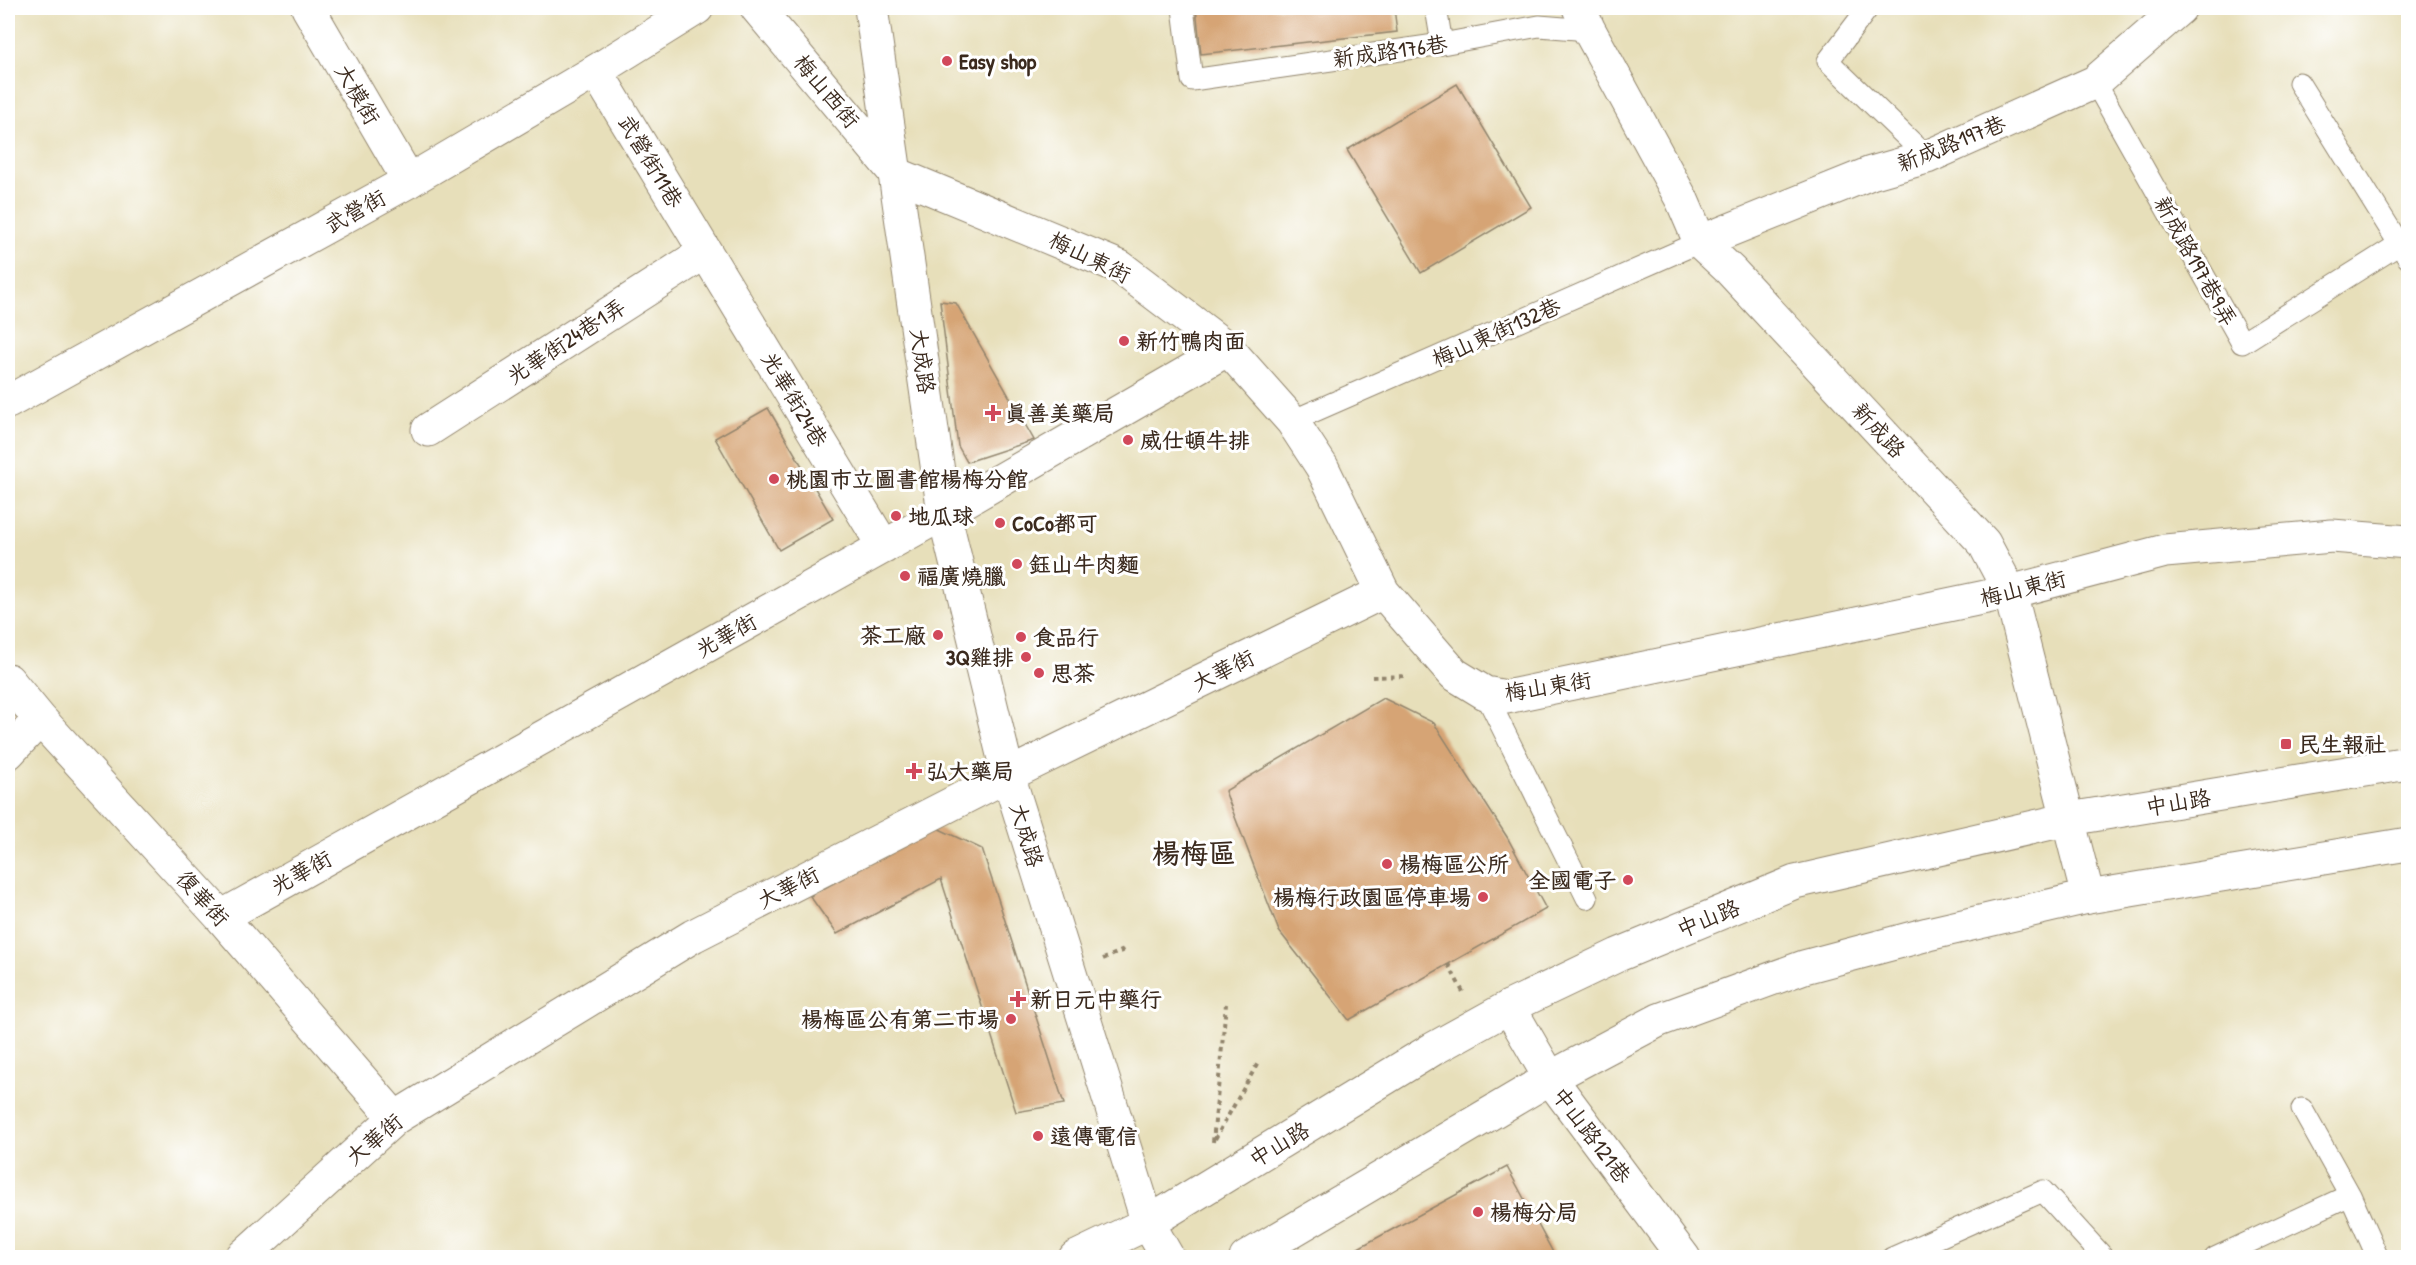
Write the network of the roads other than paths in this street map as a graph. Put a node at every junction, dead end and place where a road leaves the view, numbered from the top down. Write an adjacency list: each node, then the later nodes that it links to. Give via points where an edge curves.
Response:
1 (308, 8): 16 (street, 大模街)
2 (697, 8): 11 (street, 武營街)
3 (757, 8): 15 (street, 梅山西街)
4 (871, 8): 15 (street, 大成路)
5 (1183, 8): 10 (lane, 新成路176巷, via 1191,80)
6 (1436, 8): 10 (lane)
7 (1868, 8): 14 (lane, via 1828,61)
8 (2180, 8): 12 (street, 新成路197巷)
9 (1584, 19): 10 (lane, 新成路176巷); 17 (street, 新成路, via 1682,200)
10 (1442, 44)
11 (596, 71): 16 (street, 武營街); 19 (street, 武營街11巷)
12 (2095, 82): 14 (street, 新成路197巷); 18 (lane, 新成路197巷9弄, via 2242,343)
13 (2299, 83): 18 (lane, 新成路197巷9弄)
14 (1927, 157): 17 (street, 新成路197巷, via 1871,173)
15 (896, 174): 20 (street, 梅山東街, via 1120,267); 24 (street, 大成路)
16 (409, 181): 21 (street, 武營街)
17 (1700, 242): 22 (lane, 梅山東街132巷); 28 (street, 新成路, via 1984,543)
18 (2404, 251)
19 (705, 252): 23 (street, 光華街24巷1弄); 26 (street, 光華街24巷)
20 (1228, 349): 22 (street, 梅山東街); 24 (street, 光華街)
21 (8, 402)
22 (1292, 421): 27 (street, 梅山東街, via 1322,467)
23 (428, 430)
24 (944, 513): 26 (street, 光華街); 34 (street, 大成路)
25 (2409, 542): 28 (street, 梅山東街, via 2332,536 2165,551)
26 (884, 547): 39 (street, 光華街)
27 (1383, 592): 30 (street, 梅山東街, via 1454,674); 34 (street, 大華街)
28 (2010, 592): 30 (street, 梅山東街, via 1506,697); 35 (street, 新成路)
29 (8, 680): 31 (street, 復華街)
30 (1485, 693): 38 (lane)
31 (40, 719): 32 (street); 39 (street, 復華街)
32 (8, 753)
33 (2409, 763): 35 (street, 中山路)
34 (1008, 775): 43 (street, 大華街, via 693,936); 45 (street, 大成路)
35 (2069, 819): 37 (street, 新成路); 40 (street, 中山路, via 1795,882 1618,955)
36 (2409, 844): 37 (street)
37 (2088, 897): 41 (street, via 1804,967 1659,1020)
38 (1587, 898)
39 (221, 917): 43 (street, 復華街)
40 (1509, 1006): 41 (street, 中山路121巷); 45 (street, 中山路)
41 (1550, 1078): 49 (street); 50 (street, 中山路121巷)
42 (2302, 1109): 44 (lane)
43 (396, 1118): 46 (street, 大華街)
44 (2350, 1195): 53 (lane); 54 (lane)
45 (1148, 1223): 47 (street, 中山路); 48 (street, 大成路)
46 (241, 1257)
47 (1075, 1257)
48 (1168, 1257)
49 (1246, 1257)
50 (1684, 1257)
51 (1892, 1257): 52 (lane, via 2043,1191)
52 (2104, 1257)
53 (2215, 1257)
54 (2378, 1257)

